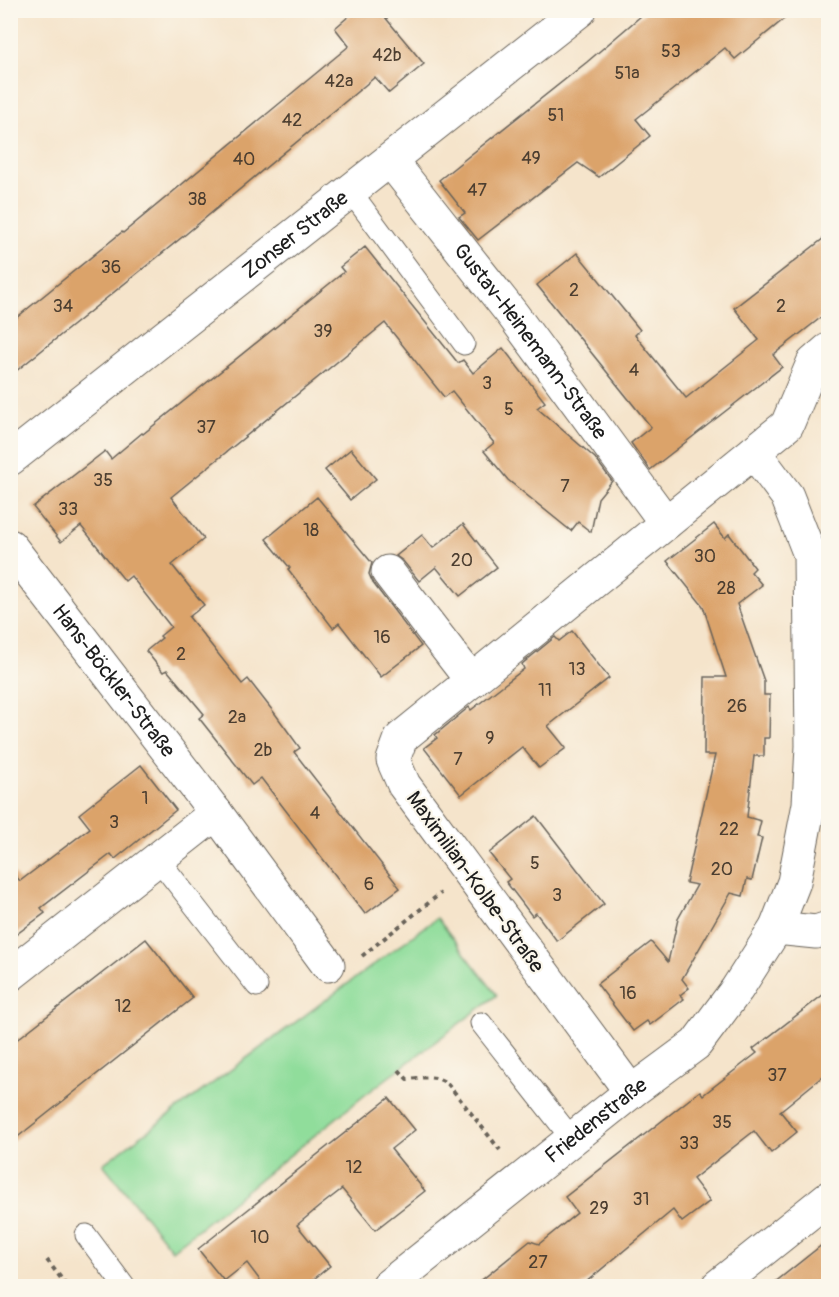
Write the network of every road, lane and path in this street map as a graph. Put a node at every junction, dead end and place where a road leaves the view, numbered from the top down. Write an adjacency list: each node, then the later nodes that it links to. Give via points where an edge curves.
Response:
1 (580, 10): 2 (street, Zonser Straße)
2 (391, 161): 3 (street, Zonser Straße); 8 (street, Gustav-Heinemann-Straße, via 513,315)
3 (351, 192): 4 (lane); 7 (street, Zonser Straße)
4 (464, 344)
5 (828, 350): 6 (street, Maximilian-Kolbe-Straße, via 813,363 787,425)
6 (754, 452): 8 (street, Maximilian-Kolbe-Straße); 10 (street, Friedenstraße)
7 (10, 459)
8 (666, 523): 12 (street, Maximilian-Kolbe-Straße)
9 (10, 546): 14 (street, Hans-Böckler-Straße)
10 (819, 548): 13 (street, Friedenstraße)
11 (388, 572): 12 (street)
12 (472, 681): 16 (street, Maximilian-Kolbe-Straße, via 401,738 393,760 404,785)
13 (820, 740): 17 (street, Friedenstraße, via 794,882)
14 (216, 813): 15 (street); 19 (street, Hans-Böckler-Straße)
15 (158, 859): 20 (street); 21 (lane)
16 (468, 872): 19 (path); 24 (street, Maximilian-Kolbe-Straße)
17 (776, 928): 18 (street, via 816,932); 24 (street, Friedenstraße, via 696,1044)
18 (828, 928)
19 (341, 963)
20 (10, 975)
21 (257, 986)
22 (481, 1023): 25 (lane)
23 (399, 1070): 26 (path, via 407,1079 431,1076 448,1084)
24 (631, 1092): 25 (street, Friedenstraße)
25 (572, 1139): 26 (street, Friedenstraße)
26 (523, 1180): 30 (street, Friedenstraße)
27 (828, 1198): 33 (street)
28 (86, 1235): 32 (lane)
29 (47, 1260): 31 (path)
30 (398, 1284)
31 (67, 1287)
32 (124, 1287)
33 (718, 1287)

